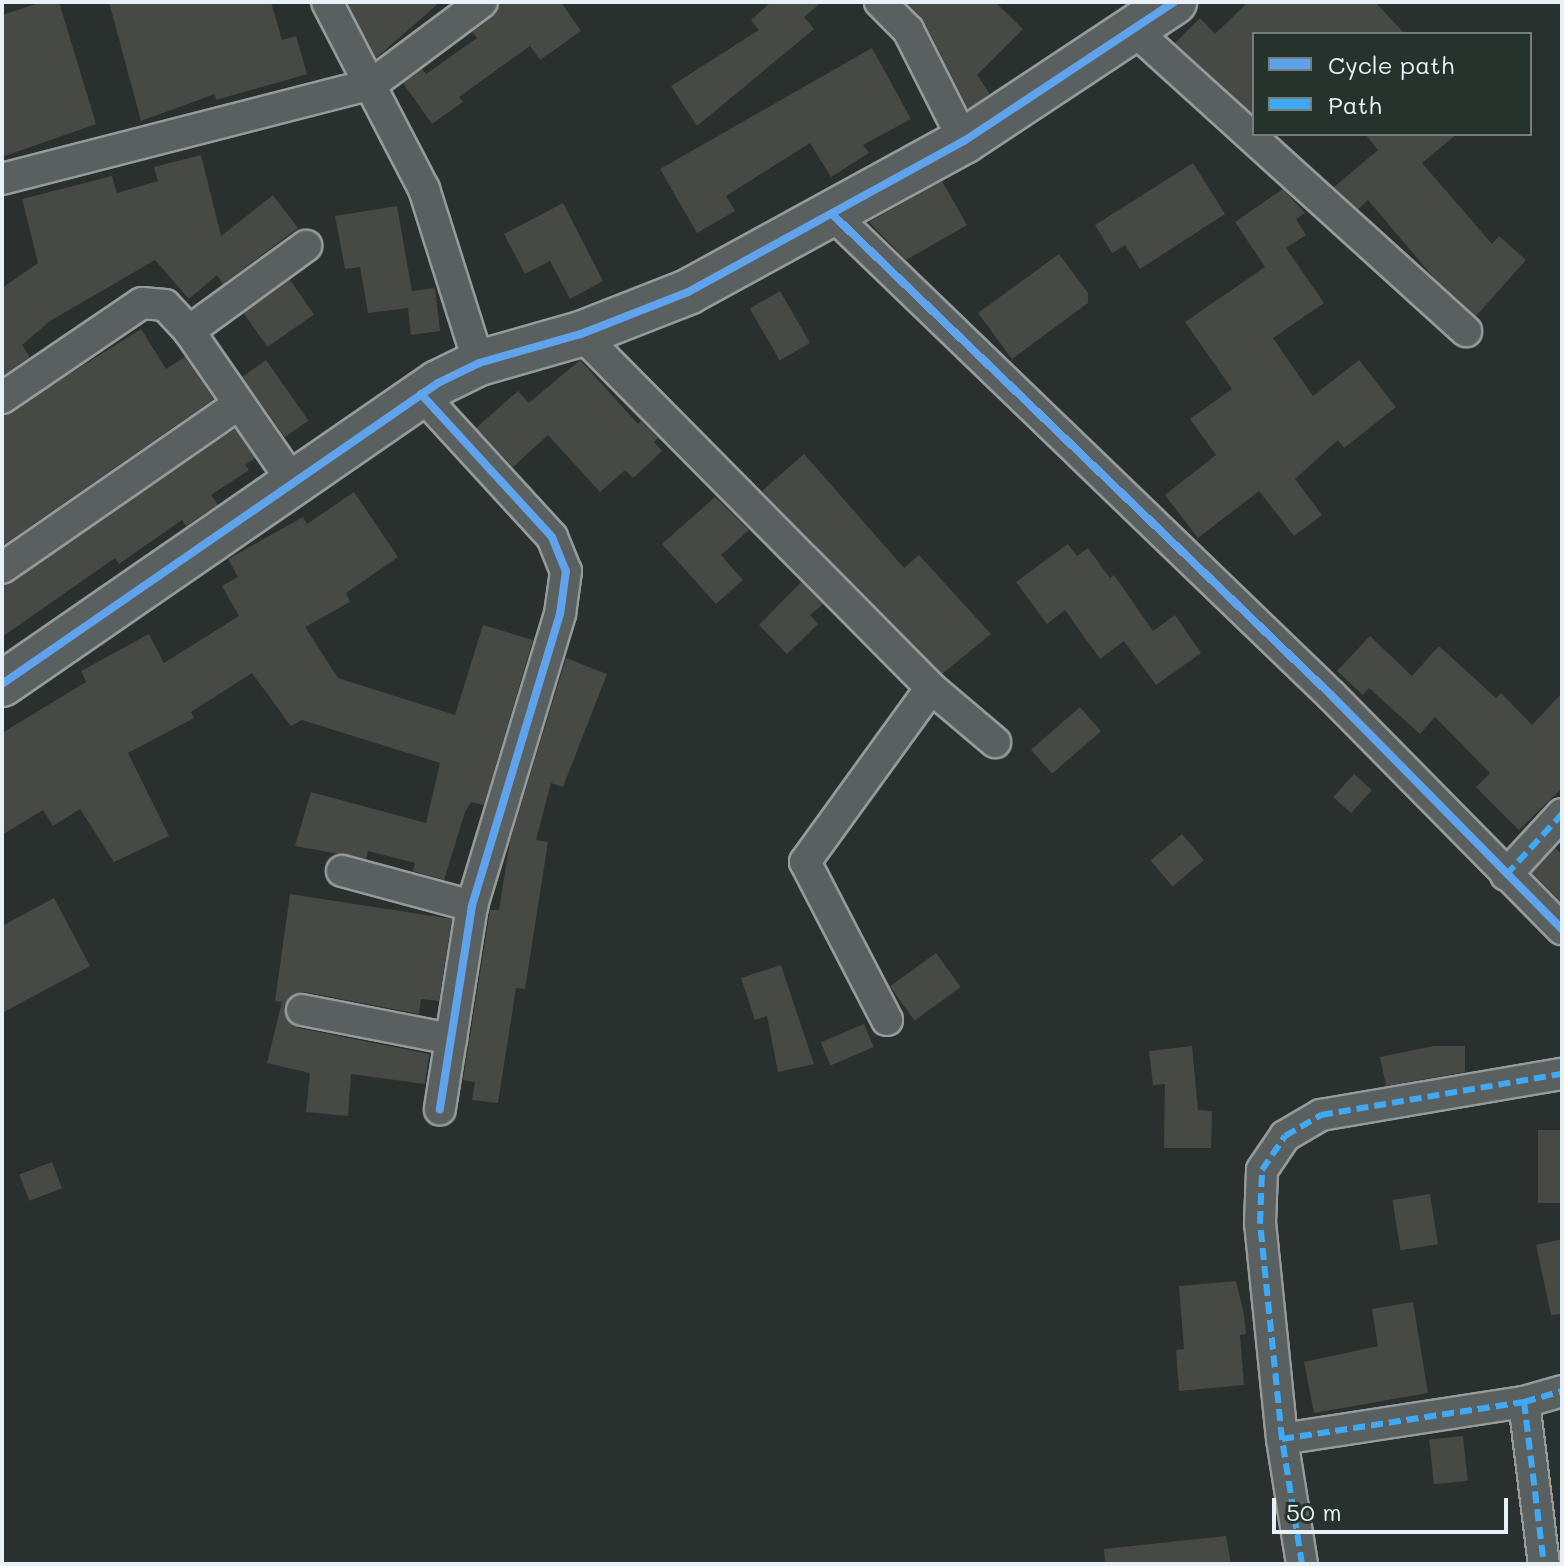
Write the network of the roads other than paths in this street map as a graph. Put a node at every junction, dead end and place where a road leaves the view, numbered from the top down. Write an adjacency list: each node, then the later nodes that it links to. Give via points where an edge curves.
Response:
1 (327, 2): 6 (street)
2 (482, 2): 6 (street)
3 (880, 2): 7 (street, via 913,39)
4 (1174, 2): 5 (street)
5 (1135, 31): 7 (street); 12 (street)
6 (372, 84): 8 (street); 14 (street, via 424,189)
7 (964, 141): 9 (street)
8 (2, 179)
9 (832, 214): 13 (street, via 660,305); 25 (street, via 1331,695)
10 (306, 246): 11 (street)
11 (189, 331): 16 (street, via 165,305 142,303); 17 (street)
12 (1466, 331)
13 (581, 334): 14 (street); 21 (street)
14 (479, 363): 15 (street)
15 (421, 394): 18 (street); 26 (street, via 552,537 566,571 560,614)
16 (2, 398)
17 (239, 404): 18 (street); 19 (street)
18 (293, 482): 20 (street)
19 (2, 568)
20 (2, 684)
21 (931, 688): 22 (street); 29 (street, via 805,862)
22 (995, 742)
23 (1562, 814): 25 (street)
24 (342, 871): 26 (street)
25 (1506, 875): 27 (street)
26 (472, 906): 30 (street)
27 (1562, 929)
28 (302, 1010): 30 (street)
29 (887, 1020)
30 (451, 1039): 32 (street)
31 (1562, 1074): 35 (street, via 1321,1115 1303,1122 1271,1153 1262,1170 1260,1223)
32 (440, 1109)
33 (1562, 1391): 34 (street)
34 (1524, 1402): 35 (street); 37 (street)
35 (1282, 1439): 36 (street)
36 (1302, 1564)
37 (1544, 1564)

